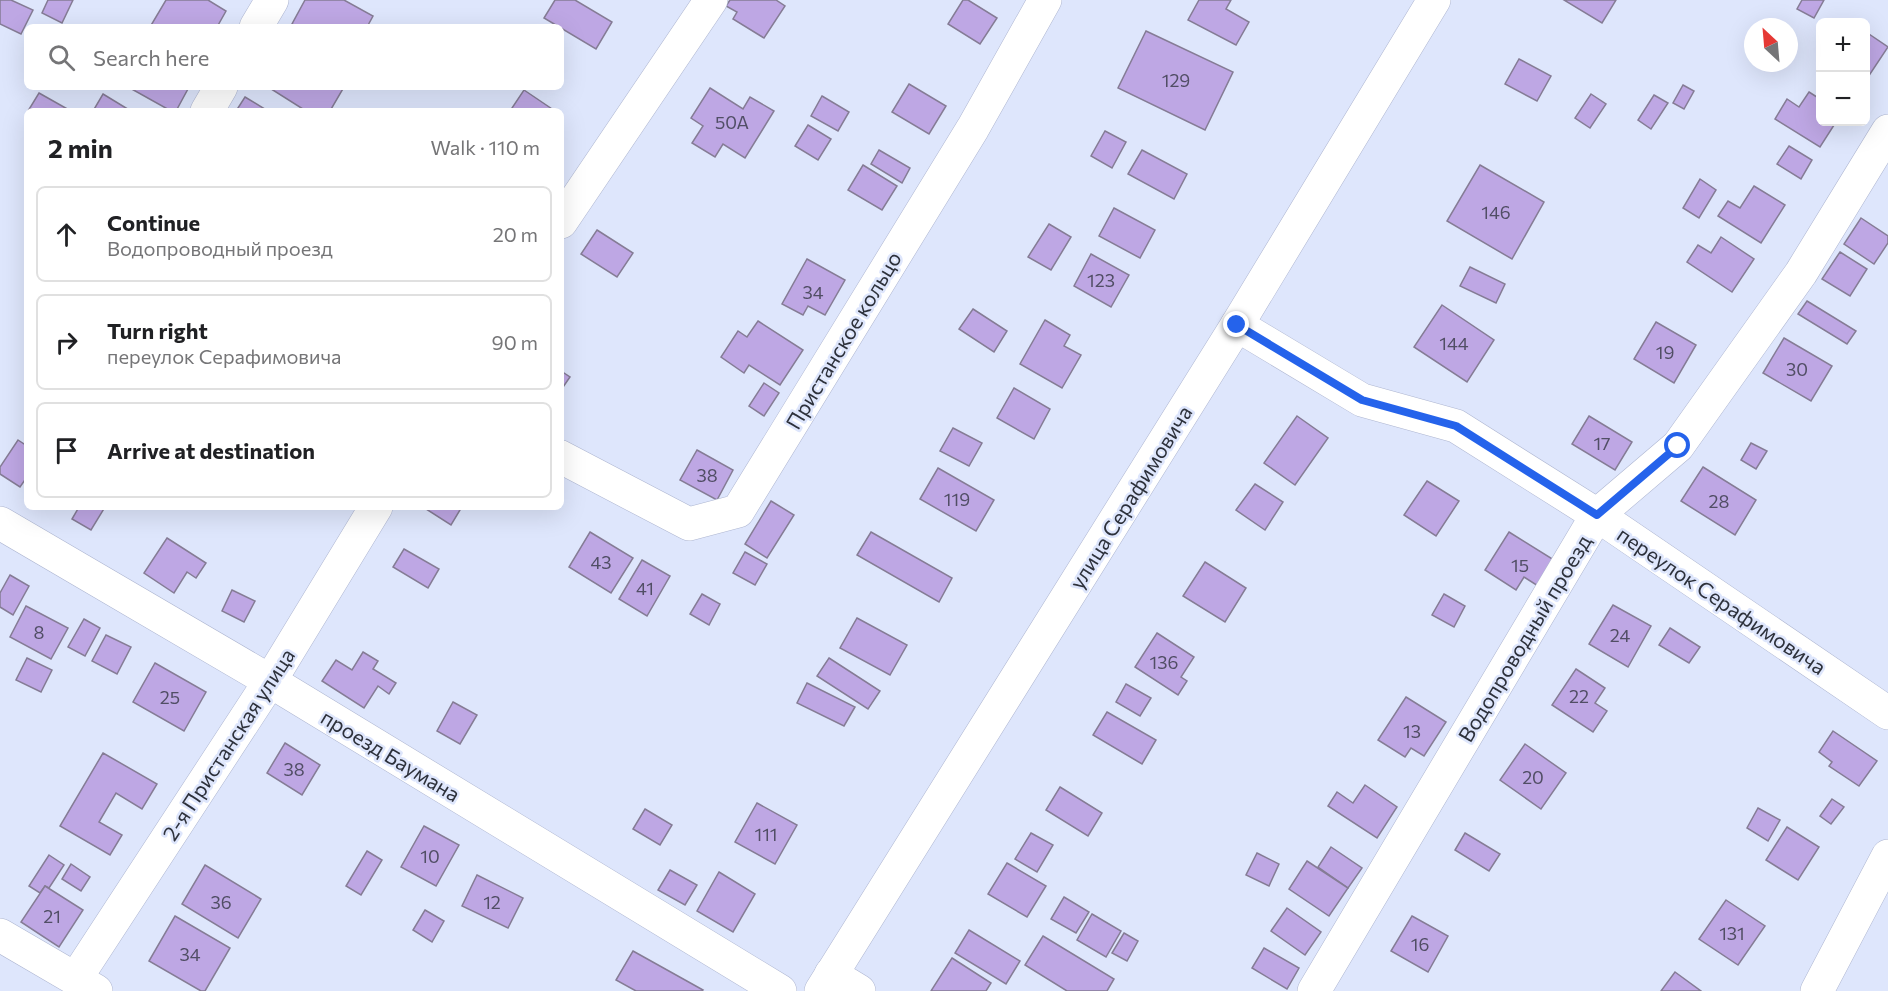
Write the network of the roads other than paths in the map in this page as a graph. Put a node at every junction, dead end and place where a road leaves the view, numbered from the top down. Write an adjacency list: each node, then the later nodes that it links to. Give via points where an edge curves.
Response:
1 (272, 0): 5 (street)
2 (711, 0): 9 (street)
3 (1045, 0): 11 (street, Пристанское кольцо, via 973,128 738,511 688,524)
4 (1434, 0): 10 (street, улица Серафимовича)
5 (258, 24)
6 (219, 90): 7 (street)
7 (209, 108)
8 (1888, 131): 13 (street, Водопроводный проезд, via 1801,273 1678,446)
9 (564, 218)
10 (1237, 325): 13 (street, переулок Серафимовича, via 1362,400 1456,426); 20 (street, улица Серафимовича)
11 (564, 460)
12 (374, 510): 15 (street, 2-я Пристанская улица)
13 (1597, 515): 16 (street, переулок Серафимовича); 24 (street, Водопроводный проезд)
14 (0, 523): 15 (street, проезд Баумана)
15 (270, 681): 21 (street, 2-я Пристанская улица); 22 (street, проезд Баумана)
16 (1888, 713)
17 (1888, 856): 18 (street)
18 (1877, 896): 25 (street)
19 (0, 935): 21 (street)
20 (826, 983): 23 (street)
21 (86, 985)
22 (780, 991)
23 (859, 991)
24 (1314, 991)
25 (1817, 991)

